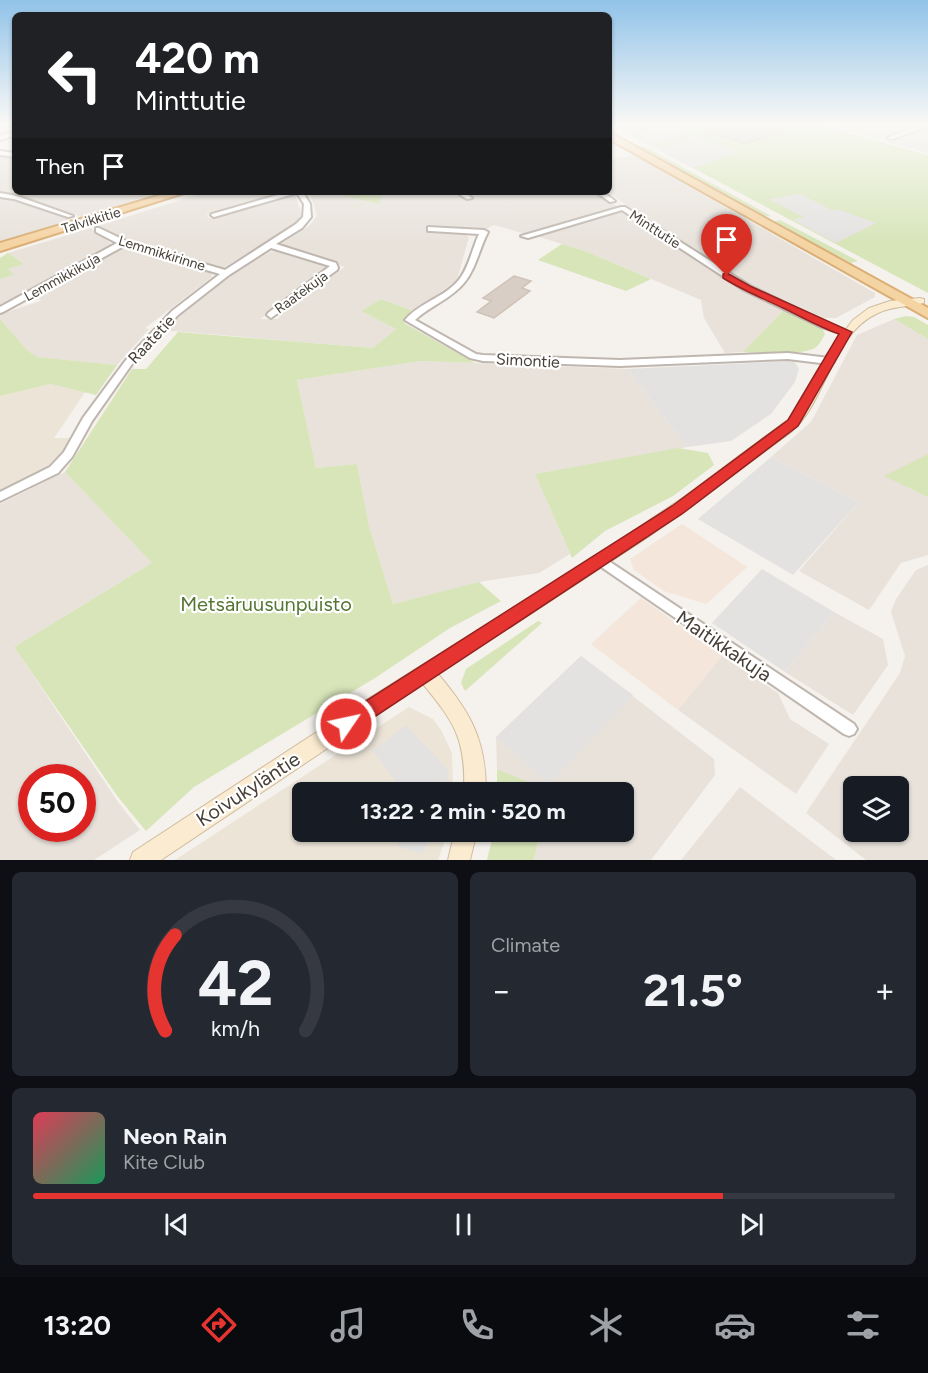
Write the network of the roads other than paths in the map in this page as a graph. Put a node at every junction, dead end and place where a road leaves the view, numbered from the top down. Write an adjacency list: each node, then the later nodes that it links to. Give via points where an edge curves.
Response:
1 (661, 164): 10 (main road)
2 (0, 195): 12 (street, via 15,196)
3 (172, 195): 18 (main road, Talvikkitie)
4 (284, 195): 11 (street)
5 (302, 195): 17 (street, Raatetie, via 307,204 307,217)
6 (464, 195): 8 (street)
7 (603, 195): 9 (street, Minttutie)
8 (469, 198)
9 (612, 201)
10 (728, 202): 20 (main road); 20 (main road)
11 (214, 215)
12 (70, 216)
13 (431, 229): 25 (street, Simontie, via 484,232 465,276 409,320 473,356 621,363 788,356)
14 (99, 230): 16 (street, Lemmikkirinne)
15 (525, 236): 24 (street, Minttutie, via 622,208 747,288 822,324)
16 (123, 243): 19 (street, Lemmikkirinne); 21 (street, Lemmikkikuja)
17 (270, 245): 19 (street, Raatetie); 23 (street, Raatekuja, via 334,268)
18 (0, 247)
19 (226, 273): 26 (street, Raatetie, via 155,332 117,378 54,471)
20 (915, 303): 22 (main road); 24 (main road)
21 (0, 310)
22 (928, 314)
23 (270, 315)
24 (852, 327): 25 (main road, Koivukyläntie)
25 (829, 361): 27 (main road, Koivukyläntie, via 794,423)
26 (0, 497)
27 (601, 561): 28 (main road, Koivukyläntie); 29 (street, Maitikkakuja)
28 (425, 673): 30 (main road, via 465,724 477,768); 32 (main road, Koivukyläntie)
29 (849, 729)
30 (476, 782)
31 (463, 842): 33 (main road)
32 (141, 860)
33 (459, 860)

